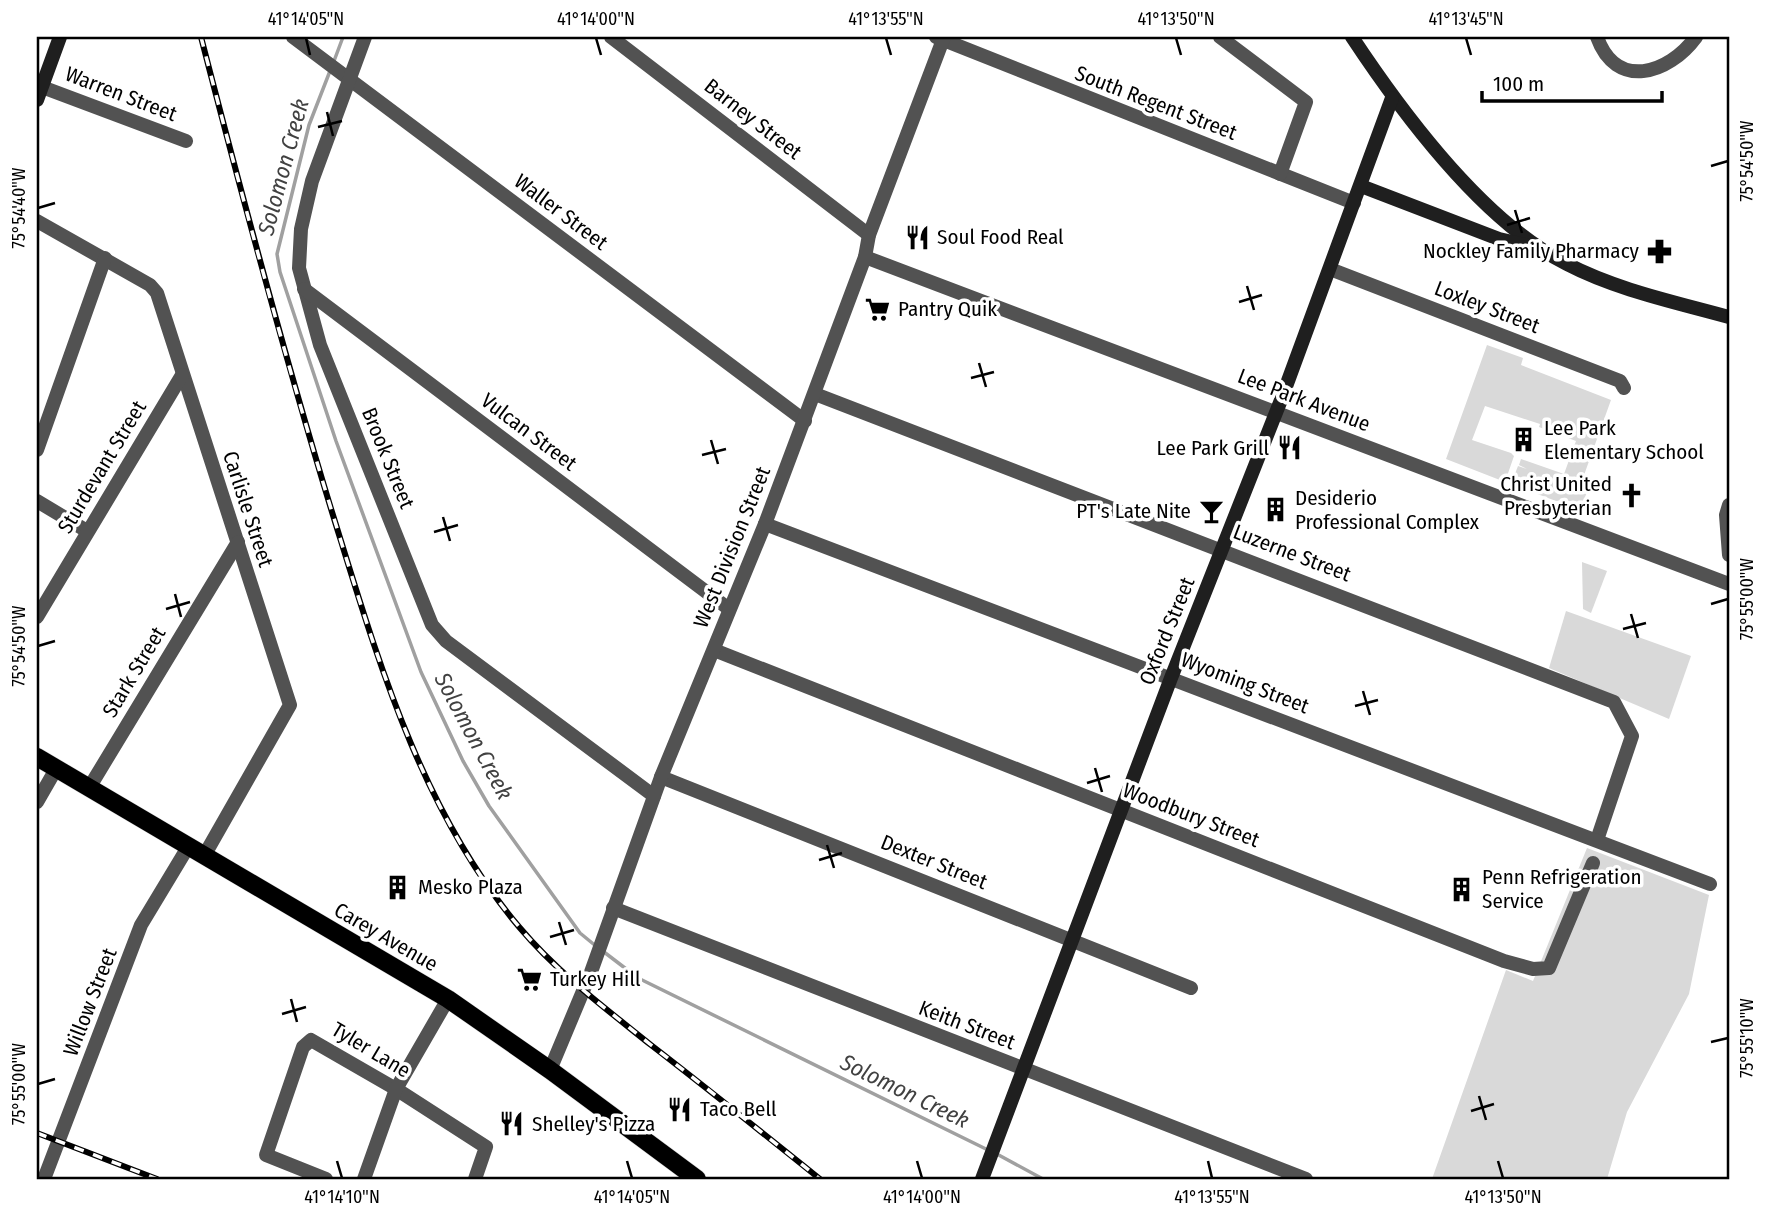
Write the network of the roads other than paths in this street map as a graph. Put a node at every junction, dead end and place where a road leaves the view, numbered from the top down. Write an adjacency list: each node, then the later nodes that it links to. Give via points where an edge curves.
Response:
1 (60, 37): 11 (street)
2 (293, 37): 10 (street, Waller Street)
3 (365, 37): 10 (street, Brook Street)
4 (611, 37): 18 (street, Barney Street)
5 (1220, 37): 14 (street, via 1306,102)
6 (1352, 37): 12 (street)
7 (1597, 37): 8 (street, via 1606,57 1625,70 1641,73 1672,61)
8 (1696, 37)
9 (940, 38): 14 (street, South Regent Street); 18 (street, West Division Street)
10 (346, 77): 23 (street, Brook Street, via 306,206 299,254); 29 (street, Waller Street)
11 (39, 93): 13 (street, Warren Street)
12 (1392, 98): 15 (street, Oxford Street); 19 (street, via 1458,174)
13 (186, 141)
14 (1280, 174): 16 (street, South Regent Street)
15 (1361, 186): 16 (street, Oxford Street); 19 (street, via 1499,239)
16 (1354, 203): 22 (street, Oxford Street)
17 (37, 221): 21 (street, Carlisle Street)
18 (869, 235): 20 (street, West Division Street)
19 (1539, 248): 24 (street, via 1569,265 1637,291)
20 (865, 257): 27 (street, West Division Street); 28 (street, Lee Park Avenue)
21 (105, 258): 25 (street, Carlisle Street, via 157,293); 30 (street)
22 (1330, 269): 26 (street, Loxley Street, via 1620,381); 28 (street, Oxford Street)
23 (303, 289): 39 (street, Vulcan Street); 47 (street, Brook Street, via 320,345 432,625 446,641)
24 (1729, 317)
25 (182, 375): 34 (street, Sturdevant Street); 35 (street, Carlisle Street)
26 (1624, 388)
27 (815, 394): 29 (street, West Division Street); 36 (street, Luzerne Street)
28 (1276, 413): 36 (street, Oxford Street); 38 (street, Lee Park Avenue)
29 (805, 421): 33 (street, West Division Street)
30 (37, 450)
31 (37, 501): 34 (street)
32 (1729, 505): 37 (street)
33 (765, 524): 39 (street, West Division Street); 42 (street, Wyoming Street)
34 (87, 531): 40 (street, Sturdevant Street)
35 (237, 542): 46 (street, Stark Street); 52 (street, Carlisle Street, via 290,705)
36 (1223, 549): 42 (street, Oxford Street); 50 (street, Luzerne Street, via 1614,702 1632,736)
37 (1729, 555)
38 (1729, 584)
39 (729, 609): 41 (street, West Division Street)
40 (37, 617)
41 (714, 650): 45 (street, West Division Street); 49 (street, Woodbury Street)
42 (1171, 678): 49 (street, Oxford Street); 50 (street, Wyoming Street)
43 (37, 757): 44 (main road, Carey Avenue)
44 (56, 769): 46 (main road, Carey Avenue); 48 (street)
45 (661, 777): 47 (street, West Division Street); 56 (street, Dexter Street)
46 (89, 788): 51 (main road, Carey Avenue)
47 (654, 796): 55 (street, West Division Street)
48 (37, 802)
49 (1121, 809): 53 (street, Woodbury Street, via 1533,969 1549,968); 56 (street, Oxford Street)
50 (1597, 840): 54 (street, Wyoming Street)
51 (188, 847): 52 (main road, Carey Avenue); 62 (street, Willow Street, via 141,925)
52 (204, 856): 58 (main road, Carey Avenue)
53 (1593, 863)
54 (1710, 884)
55 (613, 908): 59 (street, Keith Street); 60 (street, West Division Street)
56 (1073, 940): 57 (street, Dexter Street); 59 (street, Oxford Street)
57 (1191, 988)
58 (448, 999): 60 (main road, Carey Avenue); 61 (street)
59 (1024, 1069): 67 (street, Oxford Street); 68 (street, Keith Street)
60 (550, 1070): 66 (main road, Carey Avenue)
61 (396, 1089): 63 (street, Tyler Lane, via 311,1040 303,1047 266,1155); 64 (street); 65 (street, Tyler Lane, via 486,1147)
62 (43, 1174)
63 (326, 1179)
64 (364, 1179)
65 (475, 1179)
66 (697, 1179)
67 (982, 1179)
68 (1306, 1179)

